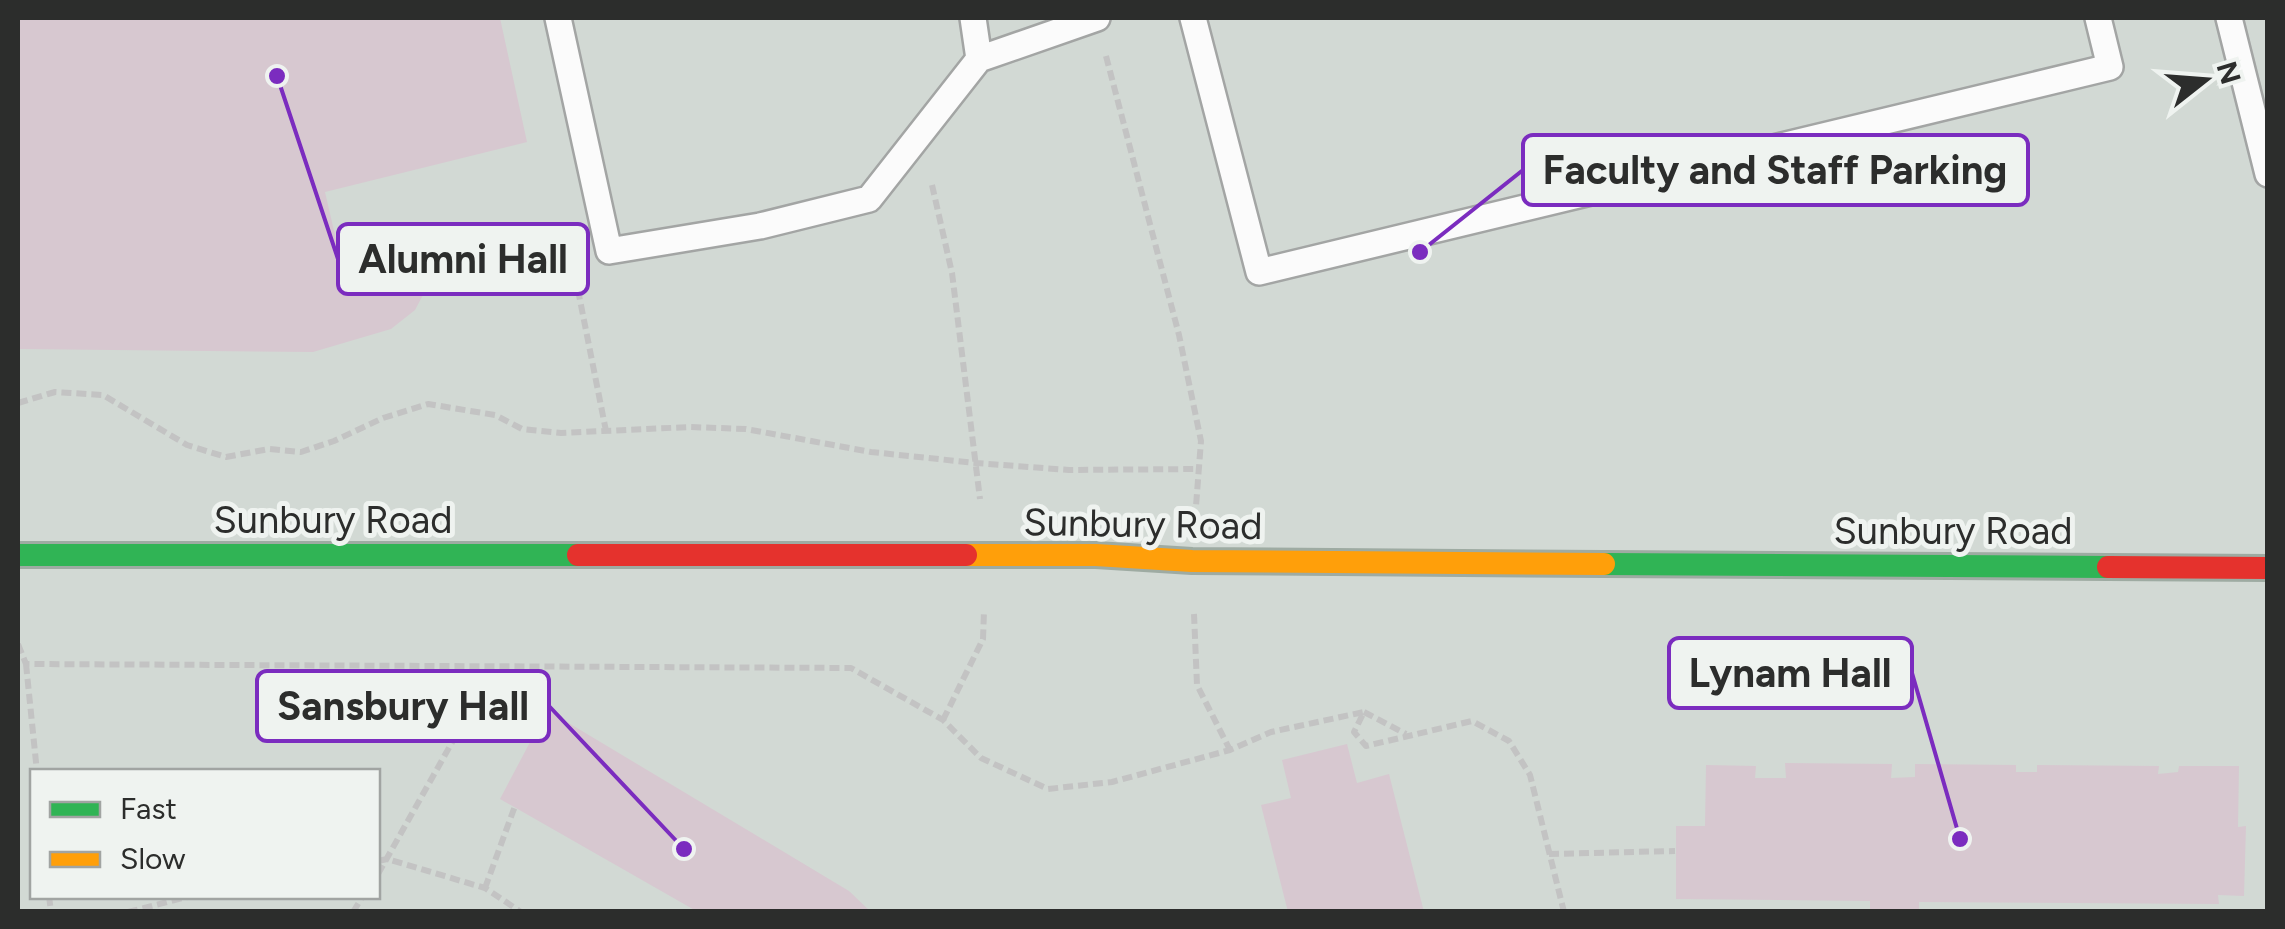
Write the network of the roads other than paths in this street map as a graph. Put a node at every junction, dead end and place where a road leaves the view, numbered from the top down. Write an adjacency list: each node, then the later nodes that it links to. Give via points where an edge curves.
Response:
1 (558, 18): 7 (lane, via 608,251 760,226 869,199)
2 (973, 18): 7 (lane)
3 (1097, 18): 7 (lane)
4 (1193, 18): 5 (lane, via 1259,272 2110,67)
5 (2098, 18)
6 (2229, 18): 8 (lane)
7 (978, 59)
8 (2268, 174)
9 (18, 555): 10 (main road, Sunbury Road, via 1096,555)
10 (2268, 568)

